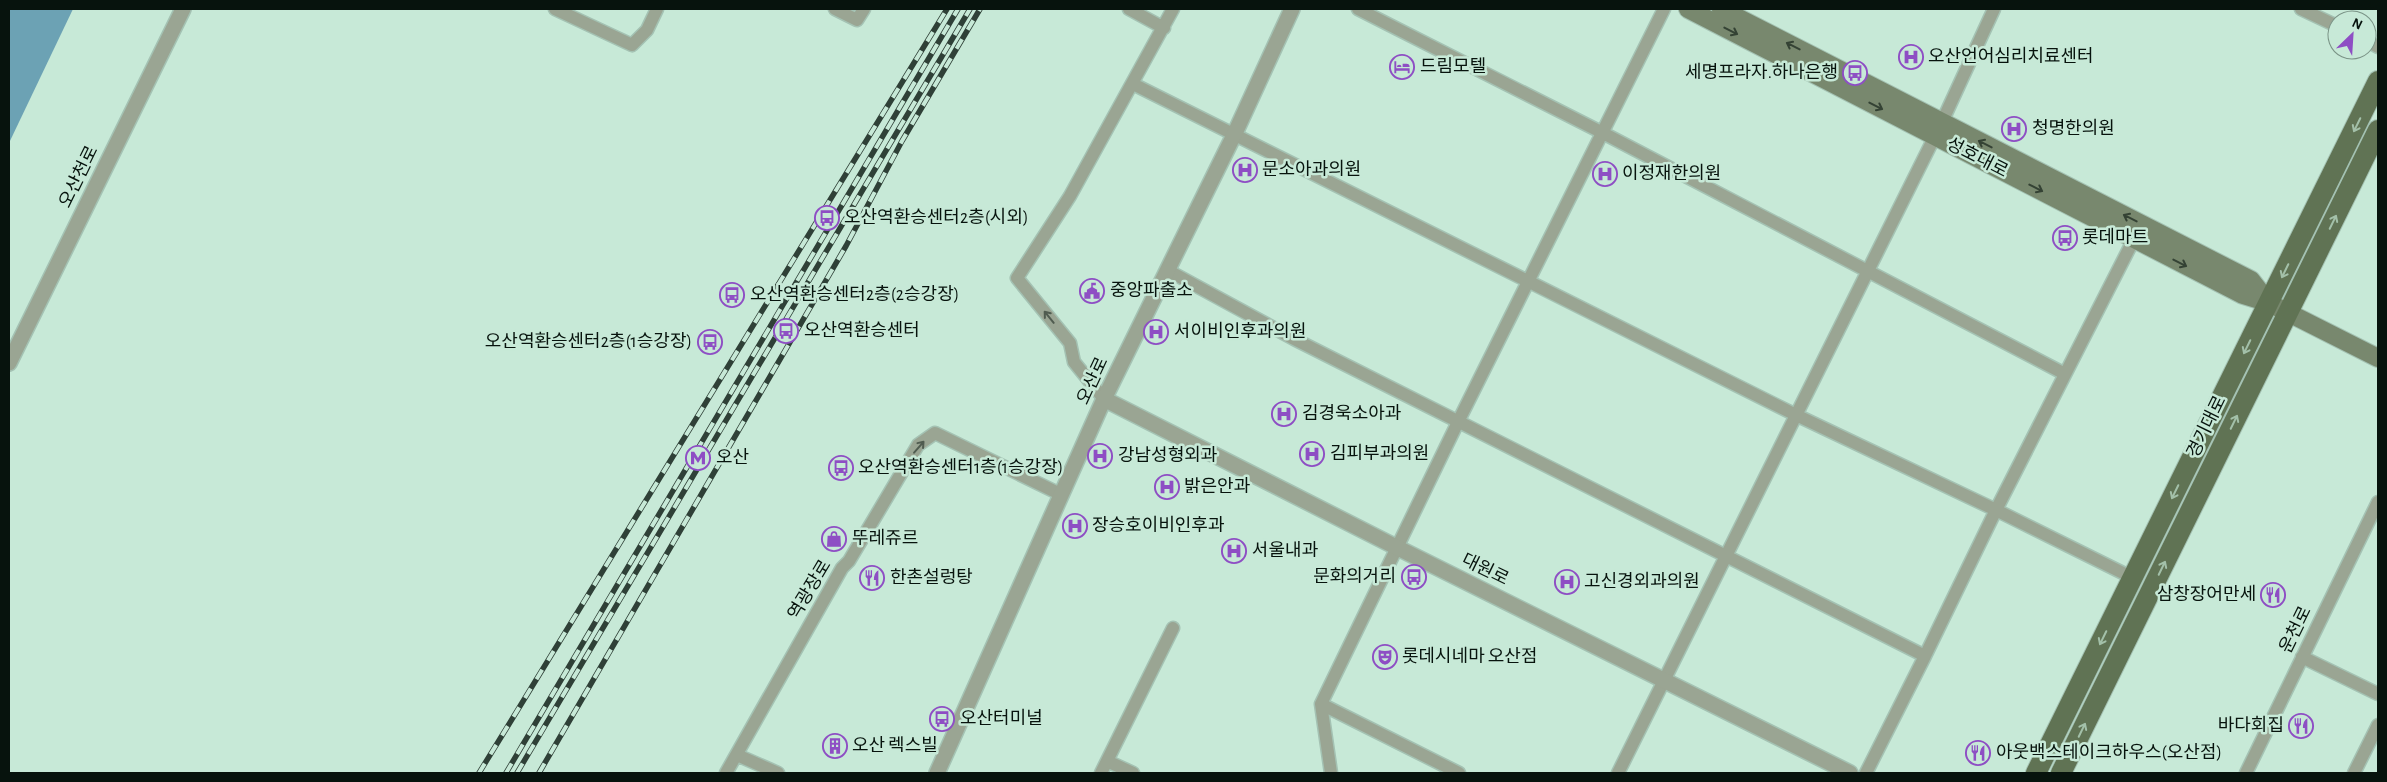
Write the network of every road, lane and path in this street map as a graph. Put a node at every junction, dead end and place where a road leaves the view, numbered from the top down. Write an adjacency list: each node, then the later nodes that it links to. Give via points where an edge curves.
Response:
1 (183, 9): 30 (street, 오산천로)
2 (555, 9): 3 (street, via 632,44 647,30)
3 (656, 9)
4 (835, 9): 5 (street, via 857,20)
5 (864, 9)
6 (1130, 9): 16 (street)
7 (1173, 9): 16 (street)
8 (1292, 9): 22 (street, 오산로)
9 (1358, 9): 21 (street)
10 (1664, 9): 21 (street)
11 (1688, 9): 19 (main road, 성호대로, one-way to 19)
12 (1721, 9): 19 (main road, 성호대로, one-way to 12)
13 (1994, 9): 19 (street)
14 (2301, 9): 15 (street)
15 (2327, 21)
16 (1164, 28): 18 (street)
17 (2378, 81): 27 (main road, 경기대로, one-way to 27)
18 (1133, 84): 22 (street); 32 (street, one-way to 18, via 1074,362 1070,343 1017,278 1070,196)
19 (1938, 129): 23 (main road, 성호대로, one-way to 23); 25 (street); 27 (main road, 성호대로, one-way to 19, via 2251,280)
20 (2378, 130): 28 (main road, 경기대로, one-way to 20)
21 (1601, 132): 25 (street); 26 (street)
22 (1235, 133): 24 (street, 오산로); 26 (street)
23 (2134, 239): 27 (main road, 성호대로, one-way to 27, via 2243,295); 31 (street)
24 (1167, 270): 32 (street, 오산로); 34 (street)
25 (1868, 272): 31 (street); 33 (street)
26 (1528, 281): 33 (street); 34 (street)
27 (2269, 303): 28 (main road, 성호대로); 40 (main road, 경기대로, one-way to 40)
28 (2288, 312): 29 (main road, 성호대로); 61 (main road, 경기대로, one-way to 28)
29 (2378, 358)
30 (9, 363)
31 (2065, 374): 37 (street)
32 (1104, 399): 35 (street, 오산로); 38 (street, 대원로)
33 (1796, 414): 37 (street); 39 (street)
34 (1458, 422): 38 (street); 39 (street)
35 (1062, 495): 48 (street, 역광장로, one-way to 35, via 842,568 918,444 935,433); 52 (street, 오산로)
36 (2378, 502): 43 (street, 운천로)
37 (1996, 510): 40 (street); 42 (street)
38 (1396, 547): 44 (street, 대원로); 46 (street)
39 (1725, 556): 42 (street); 44 (street)
40 (2132, 578): 60 (main road, 경기대로, one-way to 60)
41 (1173, 628): 49 (street)
42 (1925, 656): 59 (street)
43 (2302, 657): 45 (street); 62 (street, 운천로)
44 (1664, 679): 57 (street); 58 (street, 대원로)
45 (2378, 694)
46 (1321, 704): 55 (street); 56 (street)
47 (2378, 725): 63 (street)
48 (737, 755): 50 (street, 역광장로); 51 (street)
49 (1107, 761): 53 (street); 54 (street)
50 (726, 773)
51 (778, 773)
52 (937, 773)
53 (1101, 773)
54 (1133, 773)
55 (1331, 773)
56 (1459, 773)
57 (1618, 773)
58 (1850, 773)
59 (1866, 773)
60 (2036, 773)
61 (2061, 773)
62 (2246, 773)
63 (2354, 773)

